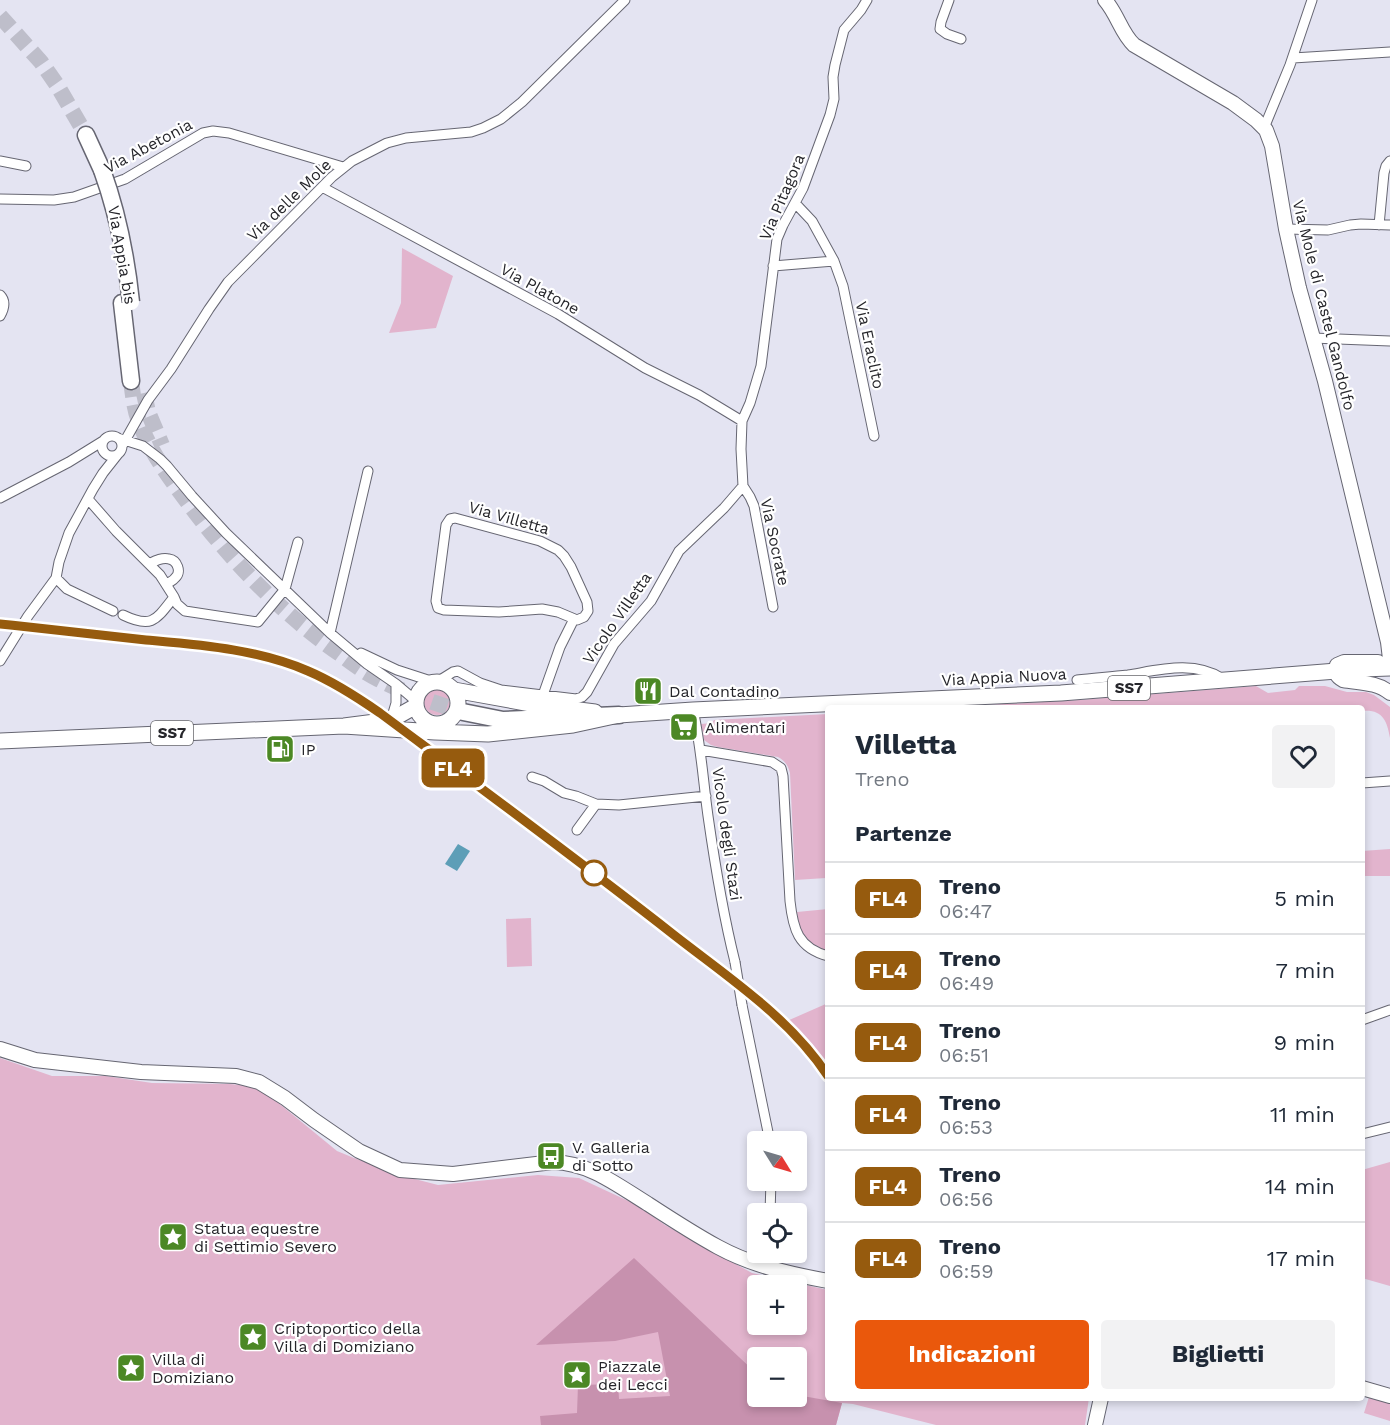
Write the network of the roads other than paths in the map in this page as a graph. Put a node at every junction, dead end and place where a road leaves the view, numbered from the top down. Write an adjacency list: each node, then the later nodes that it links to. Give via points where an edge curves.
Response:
1 (625, 0): 14 (street, Via delle Mole, via 501,119 471,132 389,142)
2 (867, 0): 17 (street, Via Pitagora, via 844,30 834,69 833,106)
3 (949, 0): 6 (street, via 940,29)
4 (1106, 0): 9 (main road, via 1134,45 1233,103)
5 (1312, 0): 8 (street)
6 (961, 39)
7 (1390, 52): 8 (street)
8 (1293, 58): 9 (street)
9 (1264, 128): 20 (main road, Via Mole di Castel Gandolfo, via 1272,146)
10 (81, 137): 27 (highway, Via Appia bis, bridge, via 110,192 123,241)
11 (0, 161): 13 (street)
12 (1390, 161): 18 (street, via 1384,173)
13 (26, 166)
14 (344, 167): 15 (street, Via delle Mole); 16 (street, Via Abetonia, via 213,131 115,184 58,200)
15 (322, 187): 28 (street, Via delle Mole, via 228,282); 29 (street, Via Platone, via 558,314)
16 (0, 200)
17 (795, 203): 21 (street, Via Eraclito, via 812,221); 22 (street, Via Pitagora, via 778,234)
18 (1379, 225): 19 (street); 20 (street)
19 (1390, 225)
20 (1286, 229): 25 (main road, Via Mole di Castel Gandolfo)
21 (834, 261): 22 (street); 31 (street, Via Eraclito)
22 (773, 266): 29 (street, Via Pitagora, via 761,366)
23 (0, 295): 24 (street, via 4,307)
24 (0, 316)
25 (1312, 338): 26 (street); 52 (main road, Via Mole di Castel Gandolfo)
26 (1390, 341)
27 (136, 380)
28 (141, 413): 30 (street, Via delle Mole); 32 (street, Via delle Mole)
29 (742, 421): 36 (street, Via Pitagora)
30 (133, 427): 32 (street, Via delle Mole); 33 (street)
31 (874, 436)
32 (114, 446): 33 (street); 34 (street); 37 (street, via 82,455); 38 (street, Via delle Mole)
33 (144, 447): 34 (street)
34 (154, 454): 43 (street, via 226,533)
35 (368, 471): 49 (street)
36 (743, 486): 45 (street, Via Socrate, via 754,506); 60 (street, Vicolo Villetta, via 679,550 651,601 614,644 584,695 576,699)
37 (0, 498)
38 (88, 499): 40 (street); 41 (street, Via delle Mole, via 69,533)
39 (298, 542): 43 (street)
40 (149, 564): 42 (street); 42 (street, via 160,559 174,561 178,574)
41 (56, 578): 46 (street, via 67,589); 51 (street, Via delle Mole)
42 (167, 584): 44 (street)
43 (285, 589): 44 (street, via 258,622 185,611); 49 (street)
44 (174, 597): 47 (street, via 148,622)
45 (773, 607)
46 (113, 611)
47 (123, 615)
48 (574, 619): 48 (street, Via Villetta, via 542,609 499,612 438,608 448,520 455,518 540,541 562,554 588,606 584,617); 60 (street, Via Villetta)
49 (330, 633): 50 (street)
50 (350, 649): 57 (street, Vicolo Villetta, via 397,670); 58 (street)
51 (1, 656)
52 (1390, 659)
53 (1390, 667): 54 (main road, Via Appia Nuova / SS7)
54 (1336, 672): 56 (main road, Via Appia Nuova / SS7); 59 (main road, via 1341,679 1373,684)
55 (1077, 680): 56 (street, via 1175,667 1208,671)
56 (1224, 680): 63 (main road, Via Appia Nuova / SS7, via 1061,693)
57 (446, 683): 60 (street, Vicolo Villetta, via 459,672 498,689); 61 (main road, via 427,684); 64 (main road, Via Appia Nuova / SS7, via 531,704); 66 (main road, via 458,707 452,718)
58 (396, 684): 61 (street); 65 (street)
59 (1390, 693)
60 (543, 695)
61 (416, 703): 65 (main road, Via Appia Nuova / SS7); 66 (main road, via 421,716 432,723)
62 (465, 707): 64 (highway, via 502,720)
63 (693, 710): 64 (main road, Via Appia Nuova / SS7); 71 (street, Vicolo degli Stazi)
64 (619, 715): 69 (main road, Via Appia Nuova / SS7)
65 (391, 720): 67 (main road, Via Appia Nuova / SS7)
66 (442, 722): 68 (main road); 69 (main road)
67 (344, 726): 68 (main road, Via Appia Nuova / SS7); 70 (main road, Via Appia Nuova / SS7)
68 (417, 731): 69 (main road, Via Appia Nuova / SS7)
69 (507, 733)
70 (0, 741)
71 (701, 750): 75 (street, Vicolo degli Stazi); 78 (street, via 772,762 781,768 792,917 804,944)
72 (532, 777): 76 (street, via 564,794)
73 (1390, 782): 74 (street)
74 (1365, 783)
75 (706, 796): 76 (street); 83 (street, Vicolo degli Stazi, bridge, via 724,920)
76 (596, 804): 77 (street)
77 (577, 830)
78 (825, 955)
79 (1390, 1010): 80 (street)
80 (1365, 1019)
81 (0, 1049): 85 (main road, via 35,1060 141,1072 236,1076 259,1082 359,1151 400,1170 453,1174 553,1162 576,1165 611,1180 714,1245)
82 (1390, 1127): 84 (street)
83 (768, 1131)
84 (1365, 1133)
85 (747, 1254)
86 (771, 1263): 87 (main road, via 793,1275)
87 (825, 1280)
88 (1365, 1389): 89 (main road)
89 (1390, 1396)
90 (1100, 1401): 91 (main road)
91 (1095, 1425)

